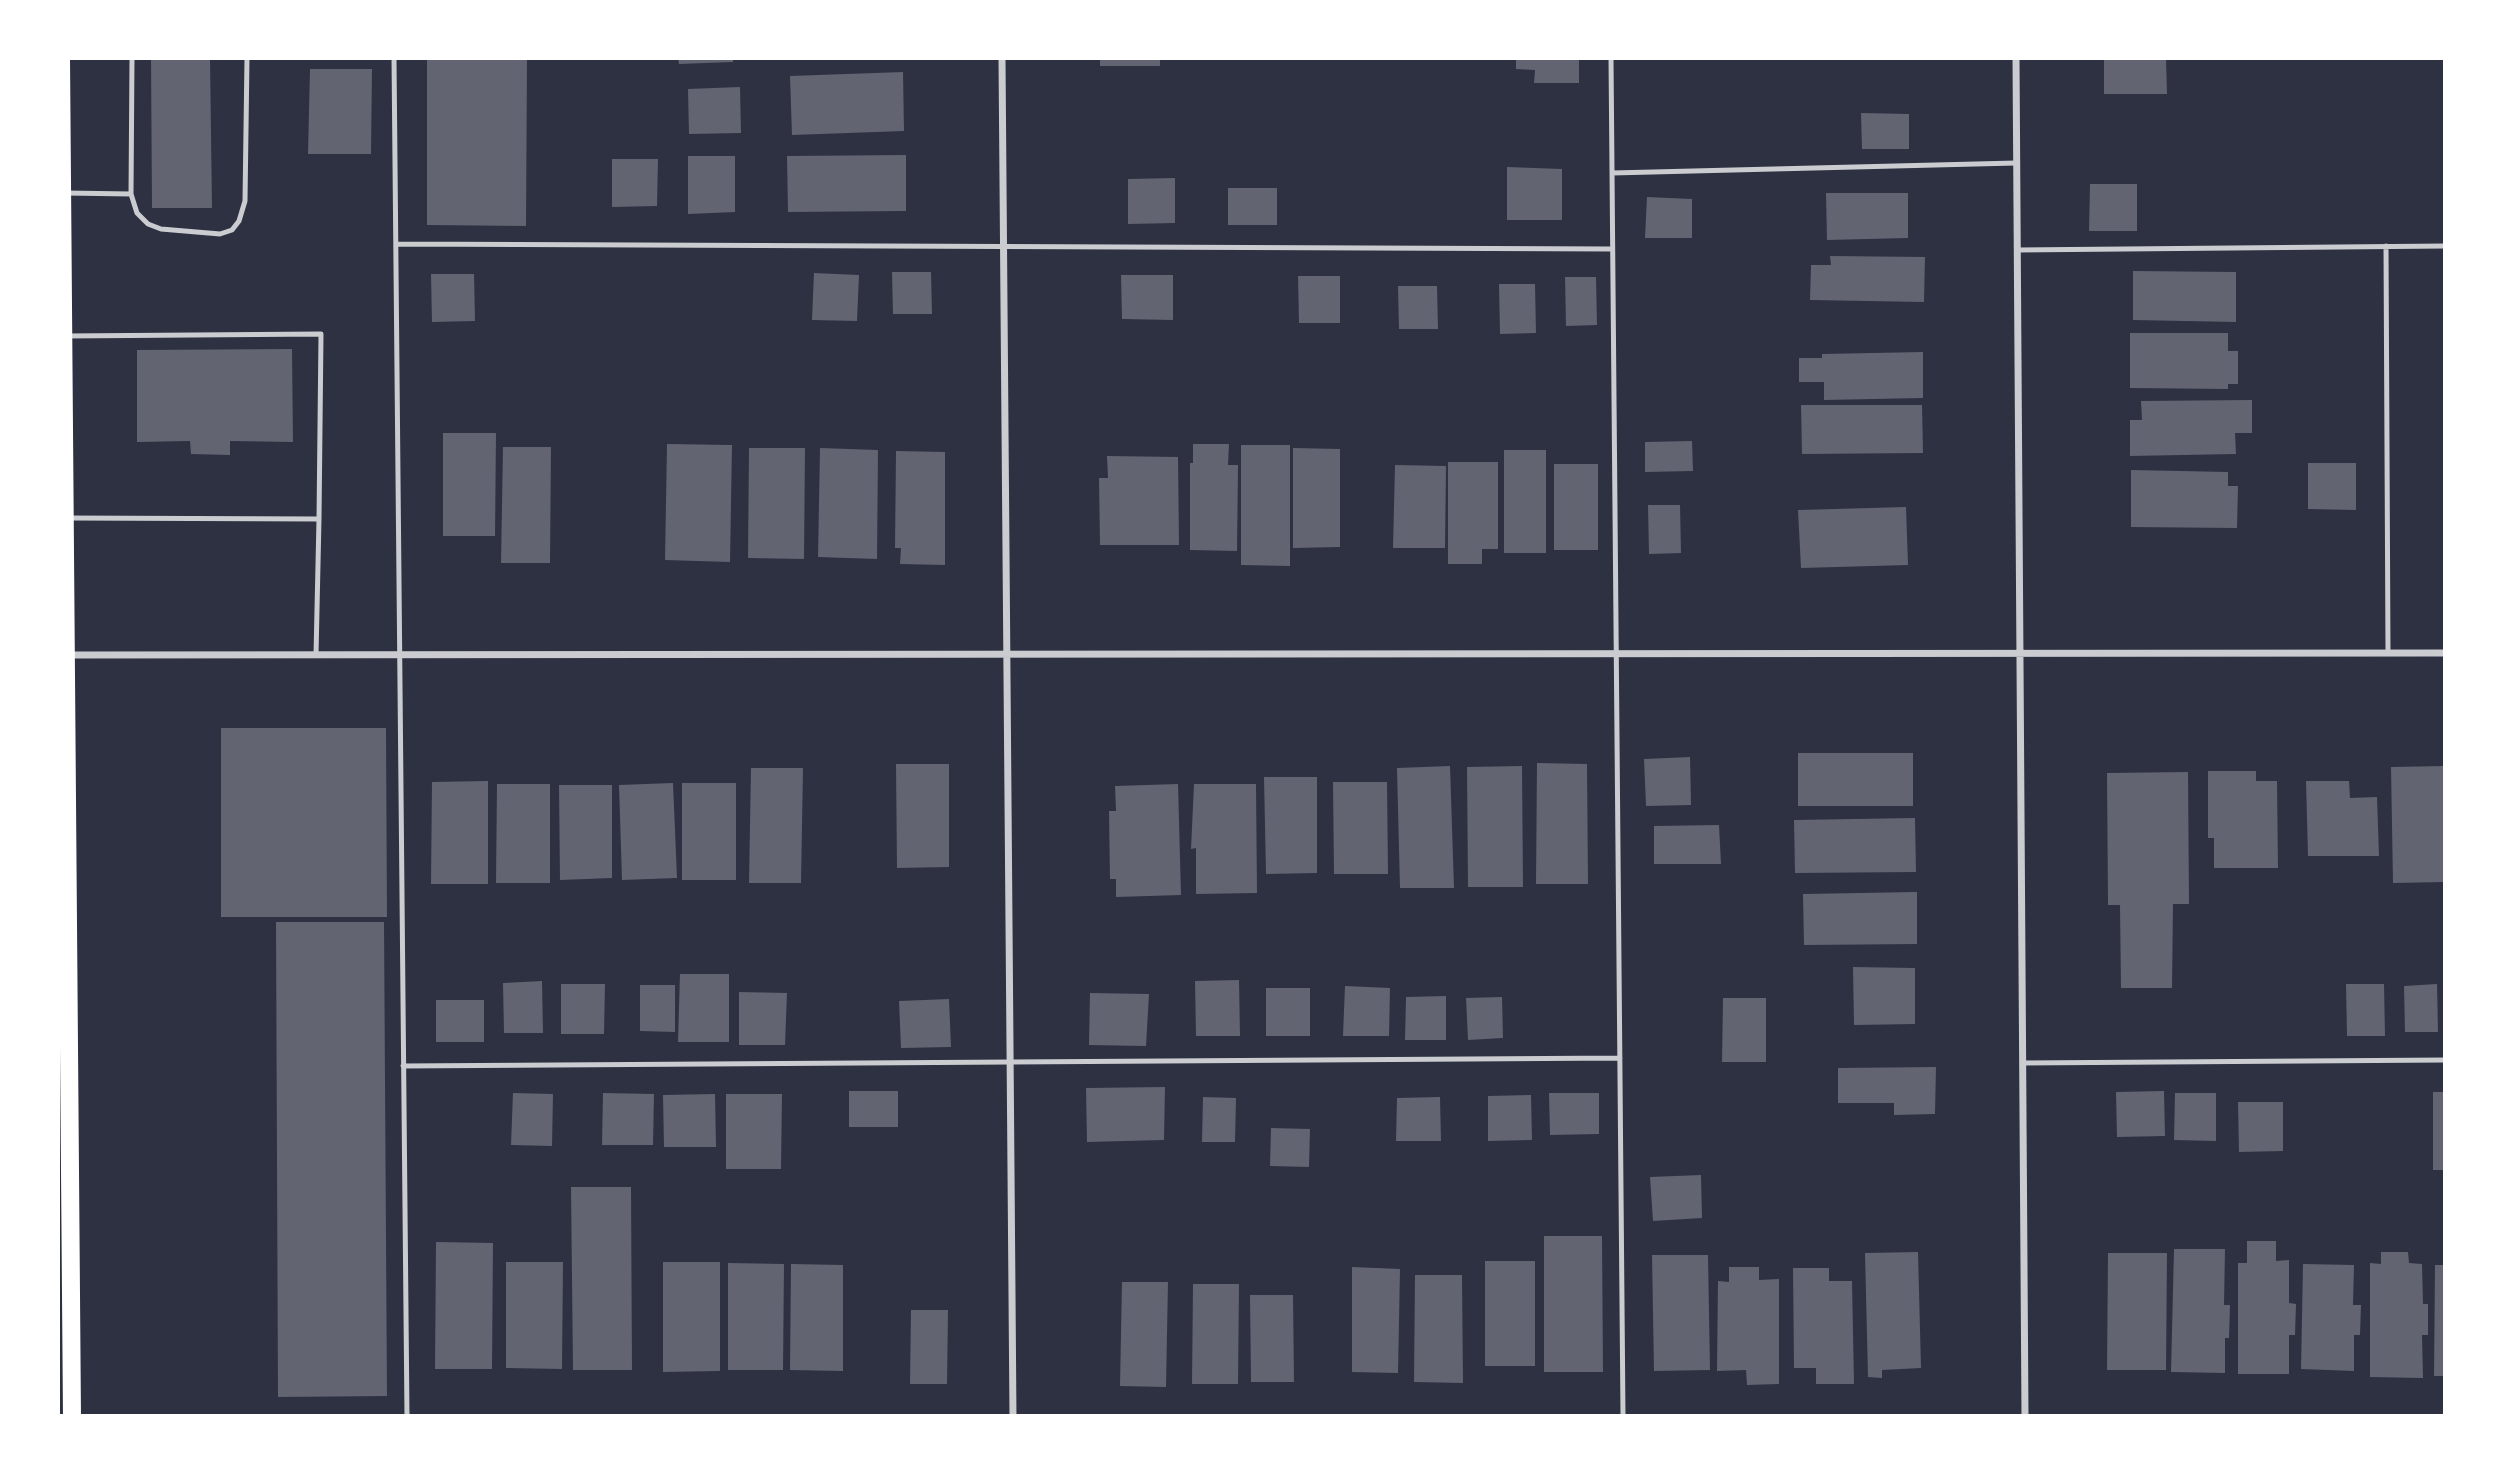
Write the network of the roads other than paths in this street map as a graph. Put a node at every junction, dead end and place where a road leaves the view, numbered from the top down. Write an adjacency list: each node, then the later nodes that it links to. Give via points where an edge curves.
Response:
1 (61, 58): 10 (main road)
2 (132, 58): 11 (lane)
3 (247, 58): 11 (lane, via 245,201 232,230 220,234 161,229 138,213)
4 (394, 58): 12 (lane)
5 (1002, 58): 13 (street)
6 (1611, 58): 9 (lane)
7 (2016, 58): 8 (street)
8 (2016, 163): 9 (lane); 17 (street)
9 (1612, 173): 16 (lane)
10 (61, 193): 11 (lane); 18 (main road)
11 (131, 194)
12 (396, 244): 13 (lane); 28 (lane)
13 (1004, 246): 16 (lane); 23 (street)
14 (2386, 246): 15 (lane); 17 (lane); 21 (lane)
15 (2445, 246)
16 (1612, 249): 24 (lane)
17 (2017, 250): 25 (street)
18 (62, 336): 19 (main road); 20 (lane, via 321,334)
19 (64, 518): 20 (lane); 26 (main road)
20 (319, 519): 27 (lane)
21 (2388, 653): 22 (street); 25 (street)
22 (2445, 653)
23 (1007, 654): 24 (street); 28 (street); 31 (street)
24 (1616, 654): 25 (street); 29 (lane)
25 (2020, 654): 32 (street)
26 (62, 655): 27 (street); 34 (main road)
27 (316, 655): 28 (street)
28 (399, 655): 33 (lane)
29 (1620, 1058): 31 (lane); 38 (lane)
30 (2445, 1060): 32 (lane)
31 (1010, 1062): 33 (lane); 37 (street)
32 (2023, 1063): 39 (street)
33 (403, 1066): 36 (lane)
34 (64, 1198): 35 (main road)
35 (72, 1416)
36 (407, 1416)
37 (1013, 1416)
38 (1623, 1416)
39 (2025, 1416)

